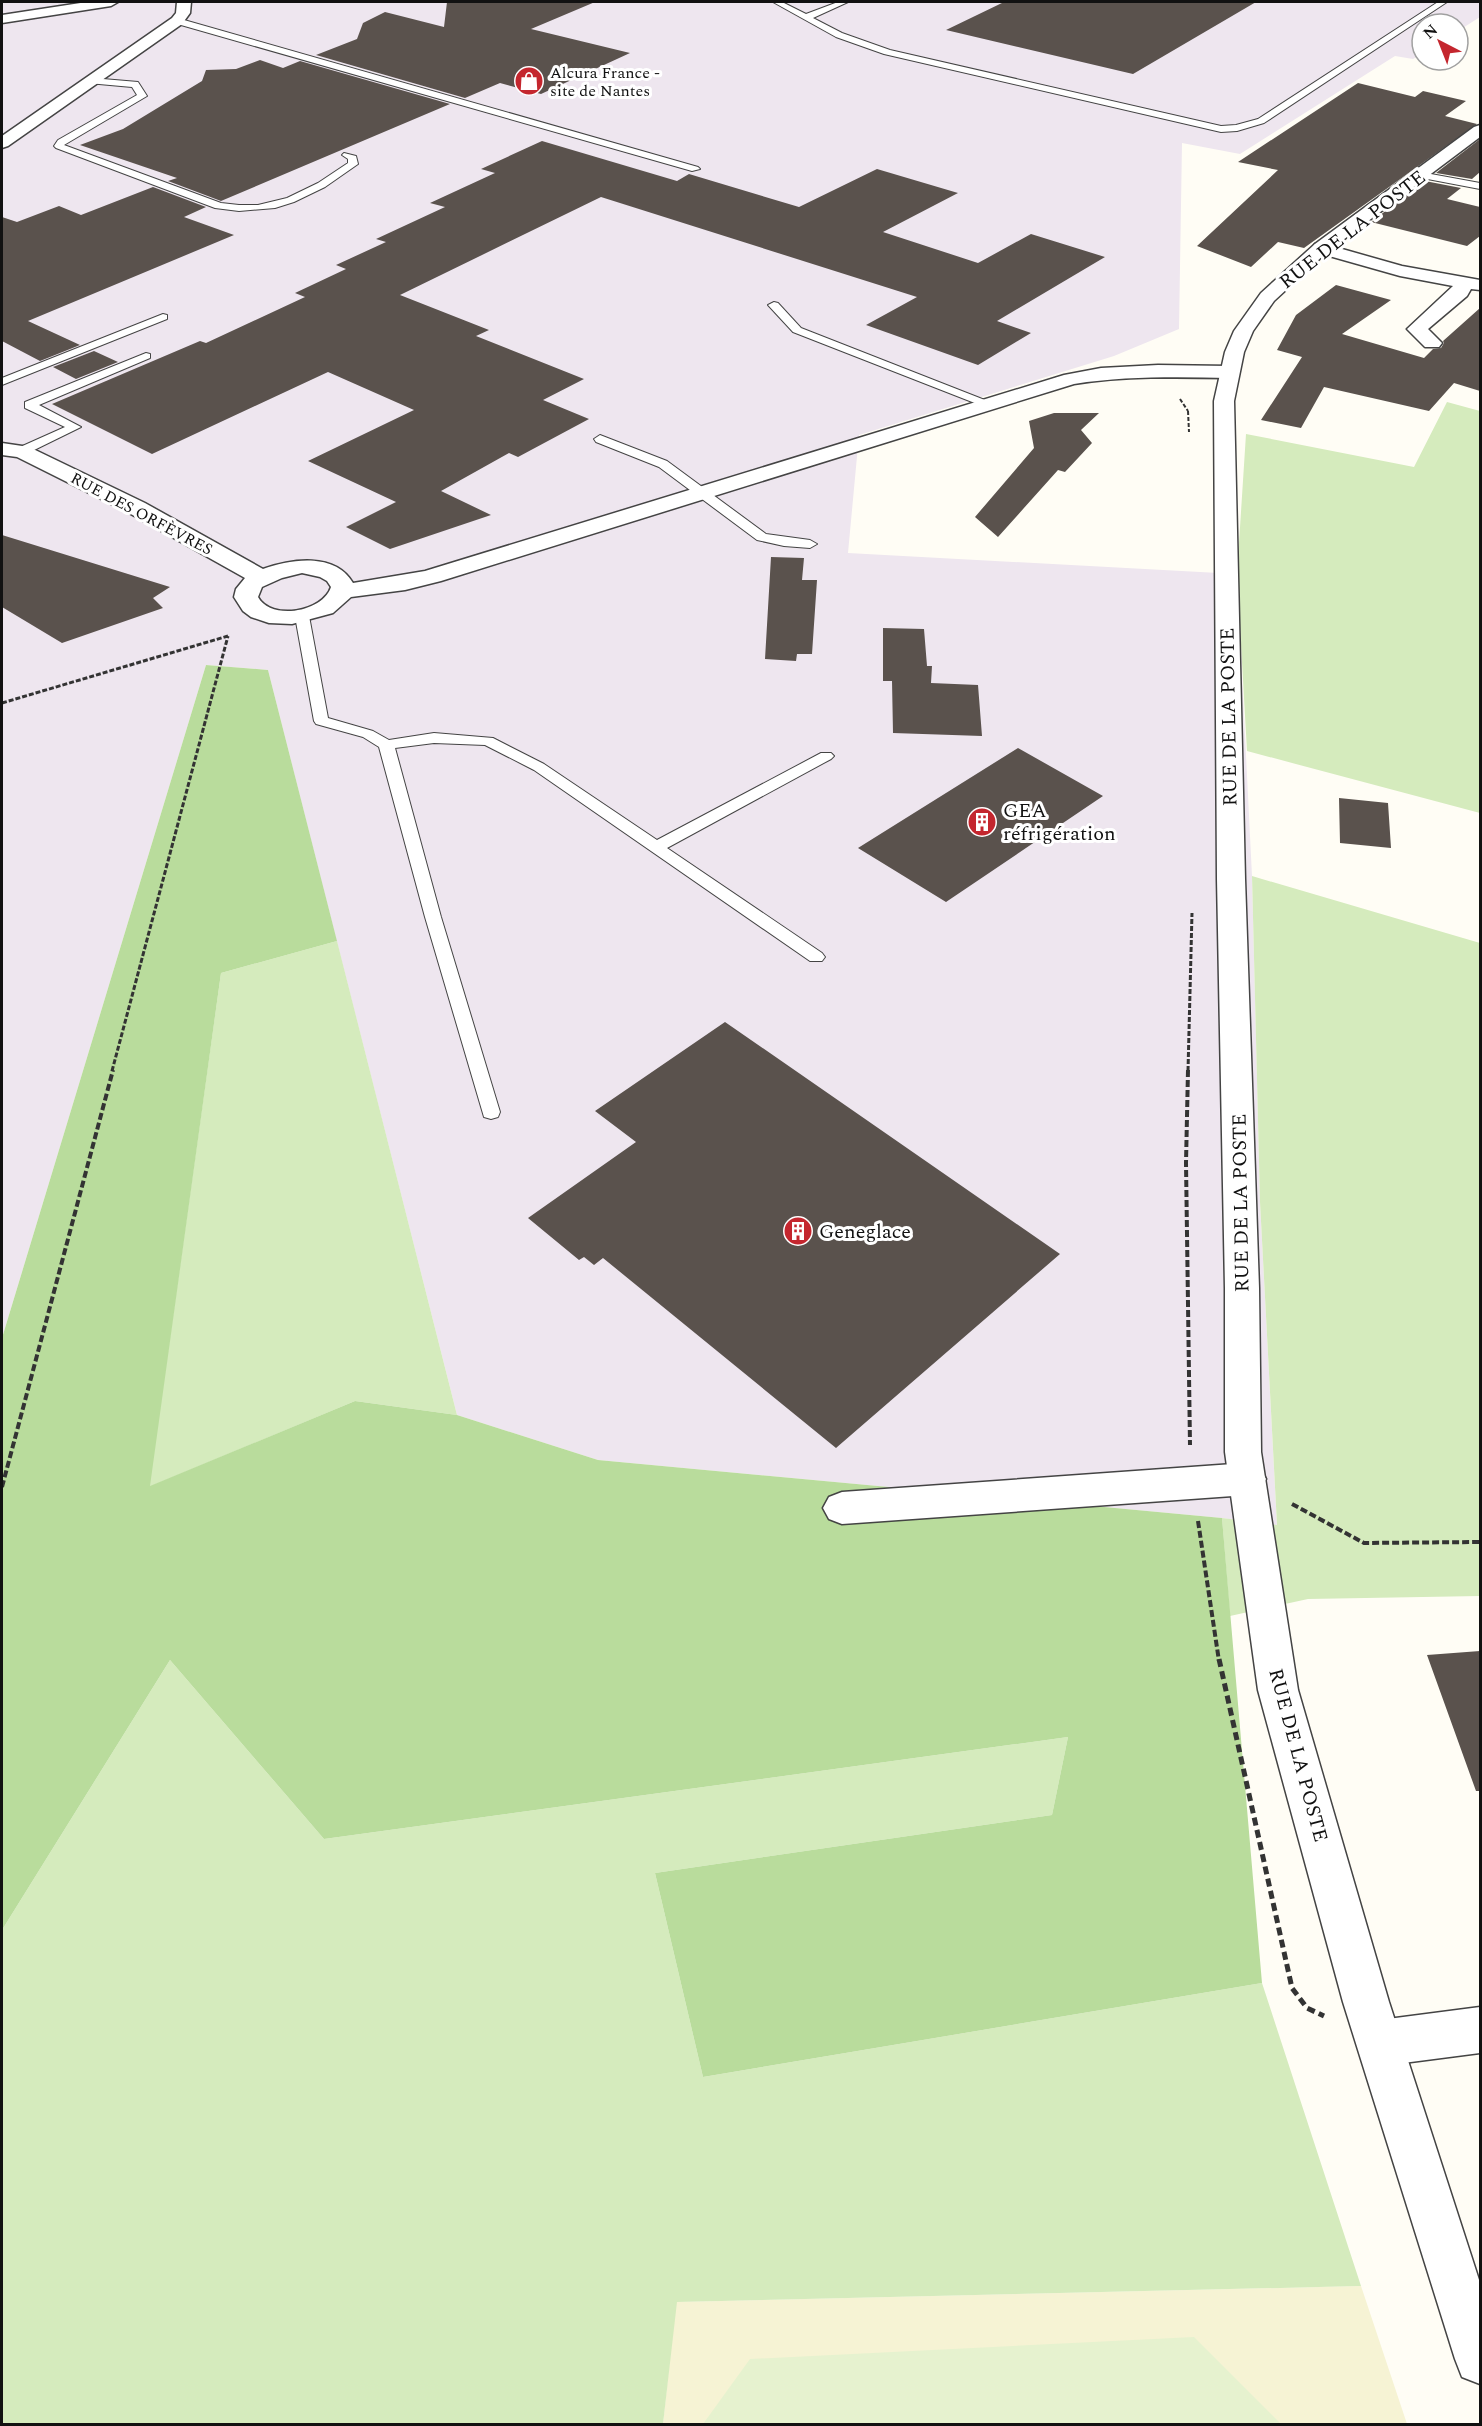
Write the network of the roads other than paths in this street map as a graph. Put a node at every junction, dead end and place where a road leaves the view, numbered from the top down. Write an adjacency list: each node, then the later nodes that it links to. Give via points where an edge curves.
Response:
1 (111, 2): 7 (street)
2 (184, 2): 8 (street, via 186,6)
3 (777, 2): 6 (lane)
4 (844, 2): 6 (lane)
5 (1443, 2): 6 (lane, via 1262,121 1221,129 887,52 857,43)
6 (807, 17)
7 (2, 19)
8 (177, 21): 9 (street); 13 (lane)
9 (91, 81): 11 (street); 12 (lane, via 135,84 142,96 59,146 219,206 260,208 302,197 353,164 353,158)
10 (1480, 130): 14 (street, RUE DE LA POSTE)
11 (2, 143)
12 (347, 155)
13 (695, 169)
14 (1420, 176): 15 (lane); 16 (street, RUE DE LA POSTE)
15 (1480, 186)
16 (1321, 248): 17 (street, via 1400,271); 24 (street, RUE DE LA POSTE, via 1253,313)
17 (1472, 284): 20 (street, via 1417,329)
18 (774, 305): 25 (lane, via 797,330)
19 (163, 317): 23 (lane)
20 (1432, 343)
21 (146, 356): 28 (lane, via 29,405 75,427)
22 (1130, 374): 24 (street); 24 (street, via 1183,370); 25 (street, via 1085,376)
23 (2, 382)
24 (1211, 387): 39 (street, RUE DE LA POSTE, via 1230,822 1243,1452)
25 (989, 404): 29 (street)
26 (2, 433): 28 (street, RUE DES ORFÈVRES, via 16,440)
27 (600, 439): 29 (lane, via 663,465)
28 (12, 450): 31 (street, RUE DES ORFÈVRES, via 150,515)
29 (702, 492): 30 (lane, via 762,537); 32 (street, via 433,576)
30 (810, 544)
31 (261, 577): 32 (street, via 287,568 316,568 337,576); 33 (street, via 247,592 252,607 273,616)
32 (343, 591): 33 (street, via 330,606)
33 (302, 616): 34 (lane, via 321,721 368,734)
34 (386, 745): 36 (lane, via 434,738 488,741 539,766); 38 (lane)
35 (826, 756): 36 (lane)
36 (656, 847): 37 (lane)
37 (816, 957)
38 (491, 1112)
39 (1247, 1479): 40 (street); 42 (street, RUE DE LA POSTE, via 1278,1690)
40 (842, 1508)
41 (1480, 2030): 42 (street)
42 (1380, 2043): 43 (street, RUE DE LA POSTE)
43 (1480, 2359)

